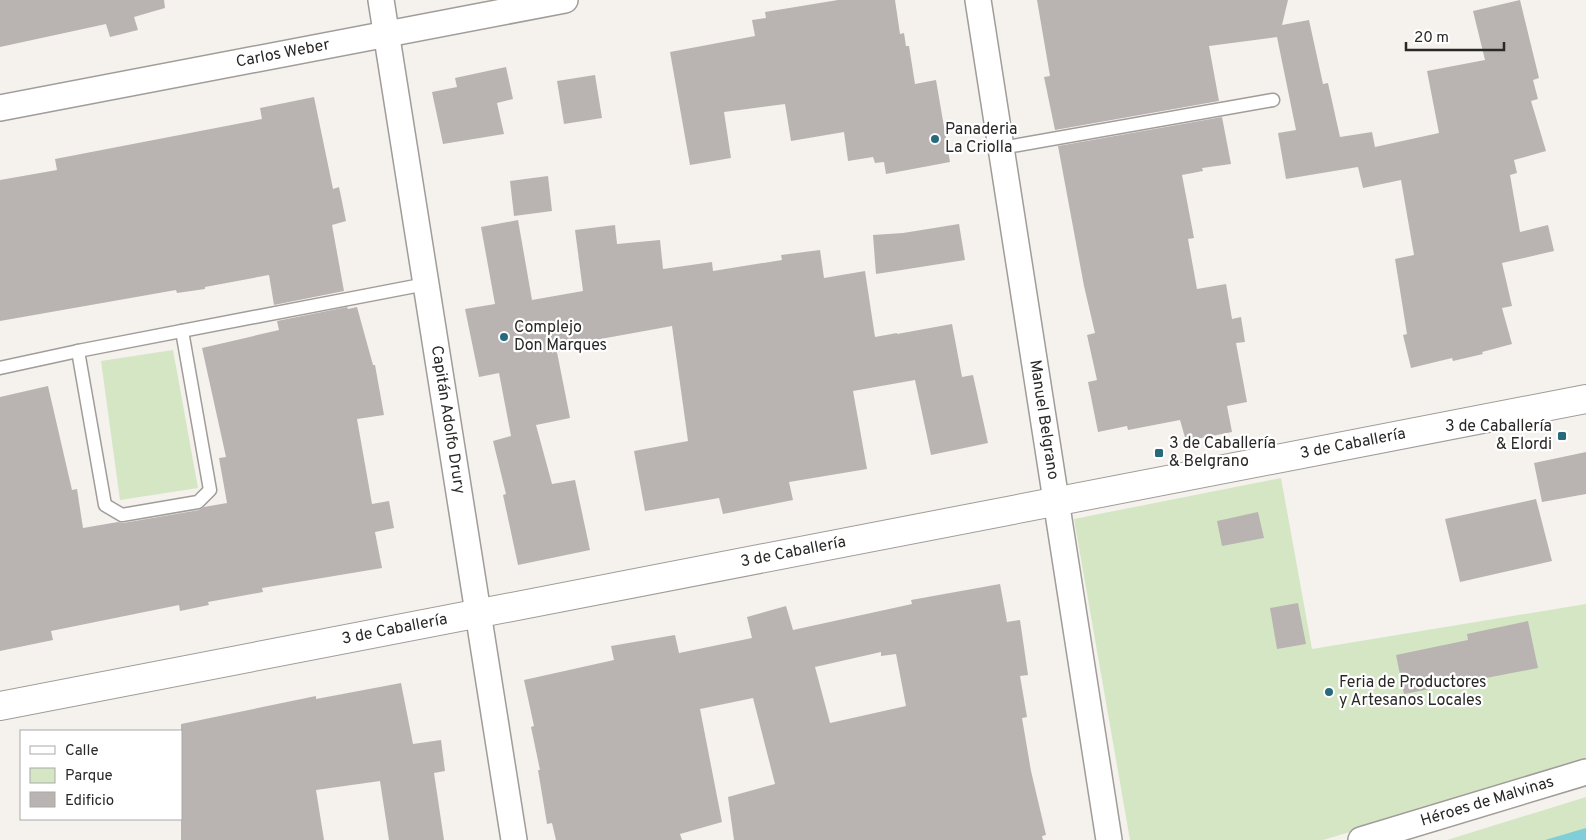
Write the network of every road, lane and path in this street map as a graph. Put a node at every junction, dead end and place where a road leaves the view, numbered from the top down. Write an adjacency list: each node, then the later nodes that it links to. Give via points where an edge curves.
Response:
1 (381, 0): 4 (street, Capitán Adolfo Drury)
2 (565, 0): 4 (street, Carlos Weber)
3 (978, 0): 7 (street, Manuel Belgrano)
4 (386, 34): 6 (street, Carlos Weber); 8 (street, Capitán Adolfo Drury)
5 (1273, 100): 7 (lane)
6 (0, 108)
7 (1001, 148): 13 (street, Manuel Belgrano)
8 (426, 284): 9 (lane); 14 (street, Capitán Adolfo Drury)
9 (182, 331): 10 (lane); 10 (lane, via 210,490 198,502 122,515 105,506)
10 (78, 351): 11 (lane)
11 (0, 368)
12 (1586, 399): 13 (main road, 3 de Caballería)
13 (1057, 502): 14 (main road, 3 de Caballería); 18 (street, Manuel Belgrano)
14 (478, 614): 15 (main road, 3 de Caballería); 17 (street, Capitán Adolfo Drury)
15 (0, 706)
16 (1586, 772): 19 (street, Héroes de Malvinas)
17 (514, 840)
18 (1110, 840)
19 (1361, 840)

